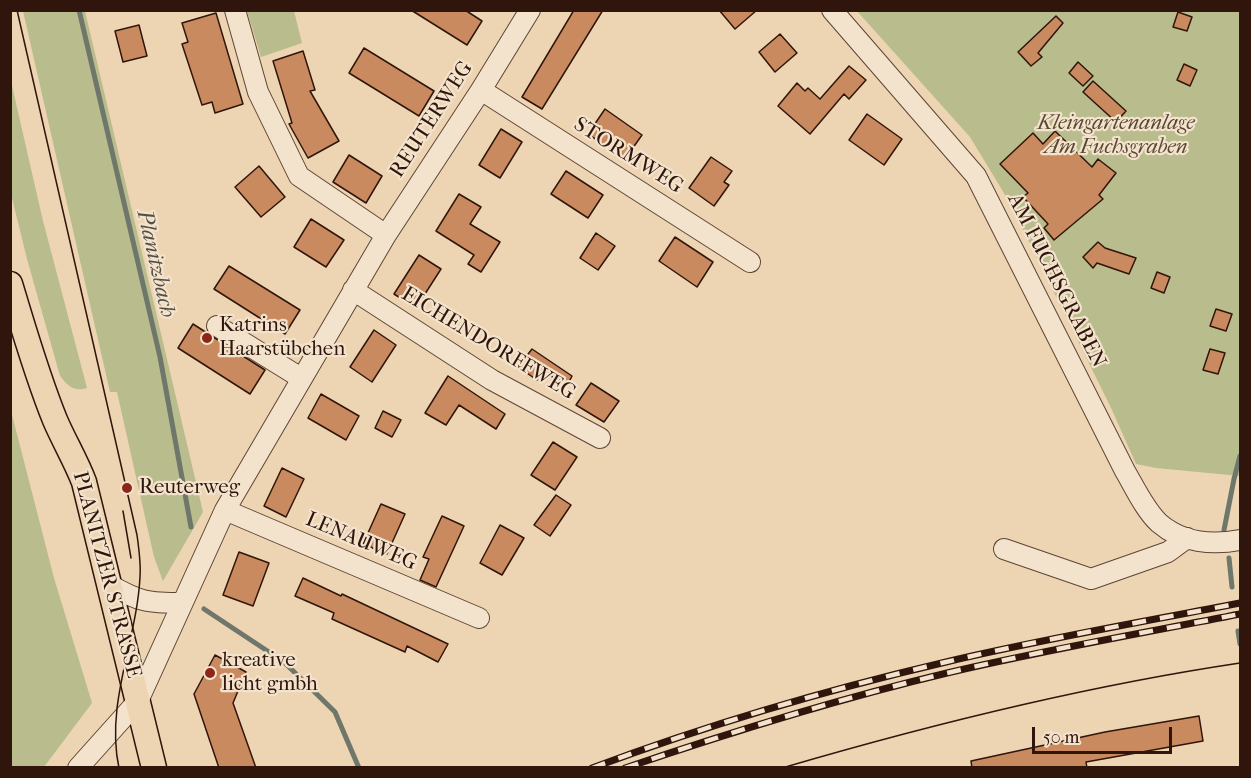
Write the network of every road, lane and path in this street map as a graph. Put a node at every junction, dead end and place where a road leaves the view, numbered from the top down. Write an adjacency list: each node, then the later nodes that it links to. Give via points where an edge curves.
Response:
1 (235, 10): 5 (street, via 258,92 299,176)
2 (530, 10): 4 (street, REUTERWEG)
3 (832, 10): 13 (street, AM FUCHSGRABEN, via 976,176 1125,471 1159,523)
4 (481, 90): 5 (street, REUTERWEG); 6 (street, STORMWEG)
5 (386, 235): 8 (street, REUTERWEG)
6 (750, 262)
7 (10, 284): 16 (main road, PLANITZER STRASSE, via 32,359 84,482)
8 (353, 290): 10 (street, REUTERWEG); 11 (street, EICHENDORFFWEG, via 492,380)
9 (217, 326): 10 (street)
10 (301, 378): 12 (street, REUTERWEG)
11 (600, 438)
12 (225, 510): 17 (street, REUTERWEG); 18 (street, LENAUWEG)
13 (1188, 538): 14 (street, AM FUCHSGRABEN, via 1213,543); 15 (street, via 1168,552 1091,579)
14 (1240, 540)
15 (1004, 549)
16 (110, 585): 17 (street, via 149,603); 19 (main road, PLANITZER STRASSE)
17 (182, 603): 19 (street, REUTERWEG)
18 (479, 618)
19 (138, 701): 20 (street, REUTERWEG); 21 (main road, PLANITZER STRASSE)
20 (78, 768)
21 (154, 768)

